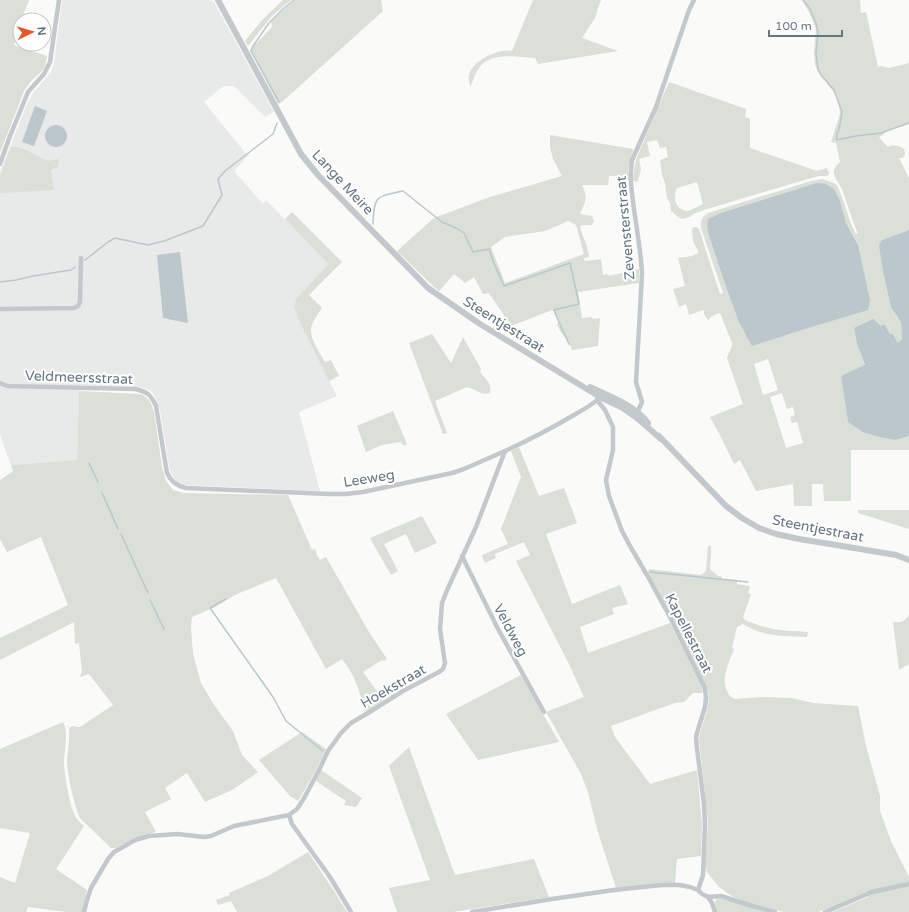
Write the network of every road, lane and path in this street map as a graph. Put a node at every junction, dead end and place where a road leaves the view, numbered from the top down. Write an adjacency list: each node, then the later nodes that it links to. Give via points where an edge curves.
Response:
1 (59, 0): 4 (street, via 50,62 44,74 28,92)
2 (218, 0): 6 (street, Lange Meire, via 301,154 318,175 422,282)
3 (694, 0): 10 (street, Zevensterstraat, via 659,101 631,167 642,274 636,382 642,402)
4 (0, 164)
5 (81, 258): 7 (street, via 78,306)
6 (440, 297): 9 (street, Steentjestraat)
7 (0, 309)
8 (0, 383): 12 (street, Veldmeersstraat, via 7,386 144,391 152,396 156,406 170,479 180,487)
9 (600, 397): 10 (street, Steentjestraat, via 625,404); 11 (street, via 559,424); 18 (street, Kapellestraat, via 613,427 613,450 606,480 620,524 705,688 705,707 696,738 705,824 703,875)
10 (636, 414): 14 (street, Steentjestraat, via 645,420 726,506 759,528 799,539 896,555)
11 (505, 451): 12 (street, Leeweg, via 452,473 363,492 329,494); 13 (street, Hoekstraat)
12 (230, 490)
13 (462, 556): 15 (street, Veldweg, via 497,627); 16 (street, Hoekstraat, via 442,603 440,629 445,663 443,669 352,723 341,733 328,751 303,800)
14 (909, 560)
15 (544, 712)
16 (289, 815): 20 (street, via 234,826 211,836 177,834 135,840 114,852 108,859 91,888); 21 (street, via 292,824 330,877)
17 (909, 884): 25 (street, via 872,892)
18 (698, 890): 19 (street); 22 (street, via 680,885 662,885)
19 (708, 897): 23 (street); 24 (street, via 722,896)
20 (84, 912)
21 (351, 912)
22 (472, 912)
23 (715, 912)
24 (775, 912)
25 (825, 912)

